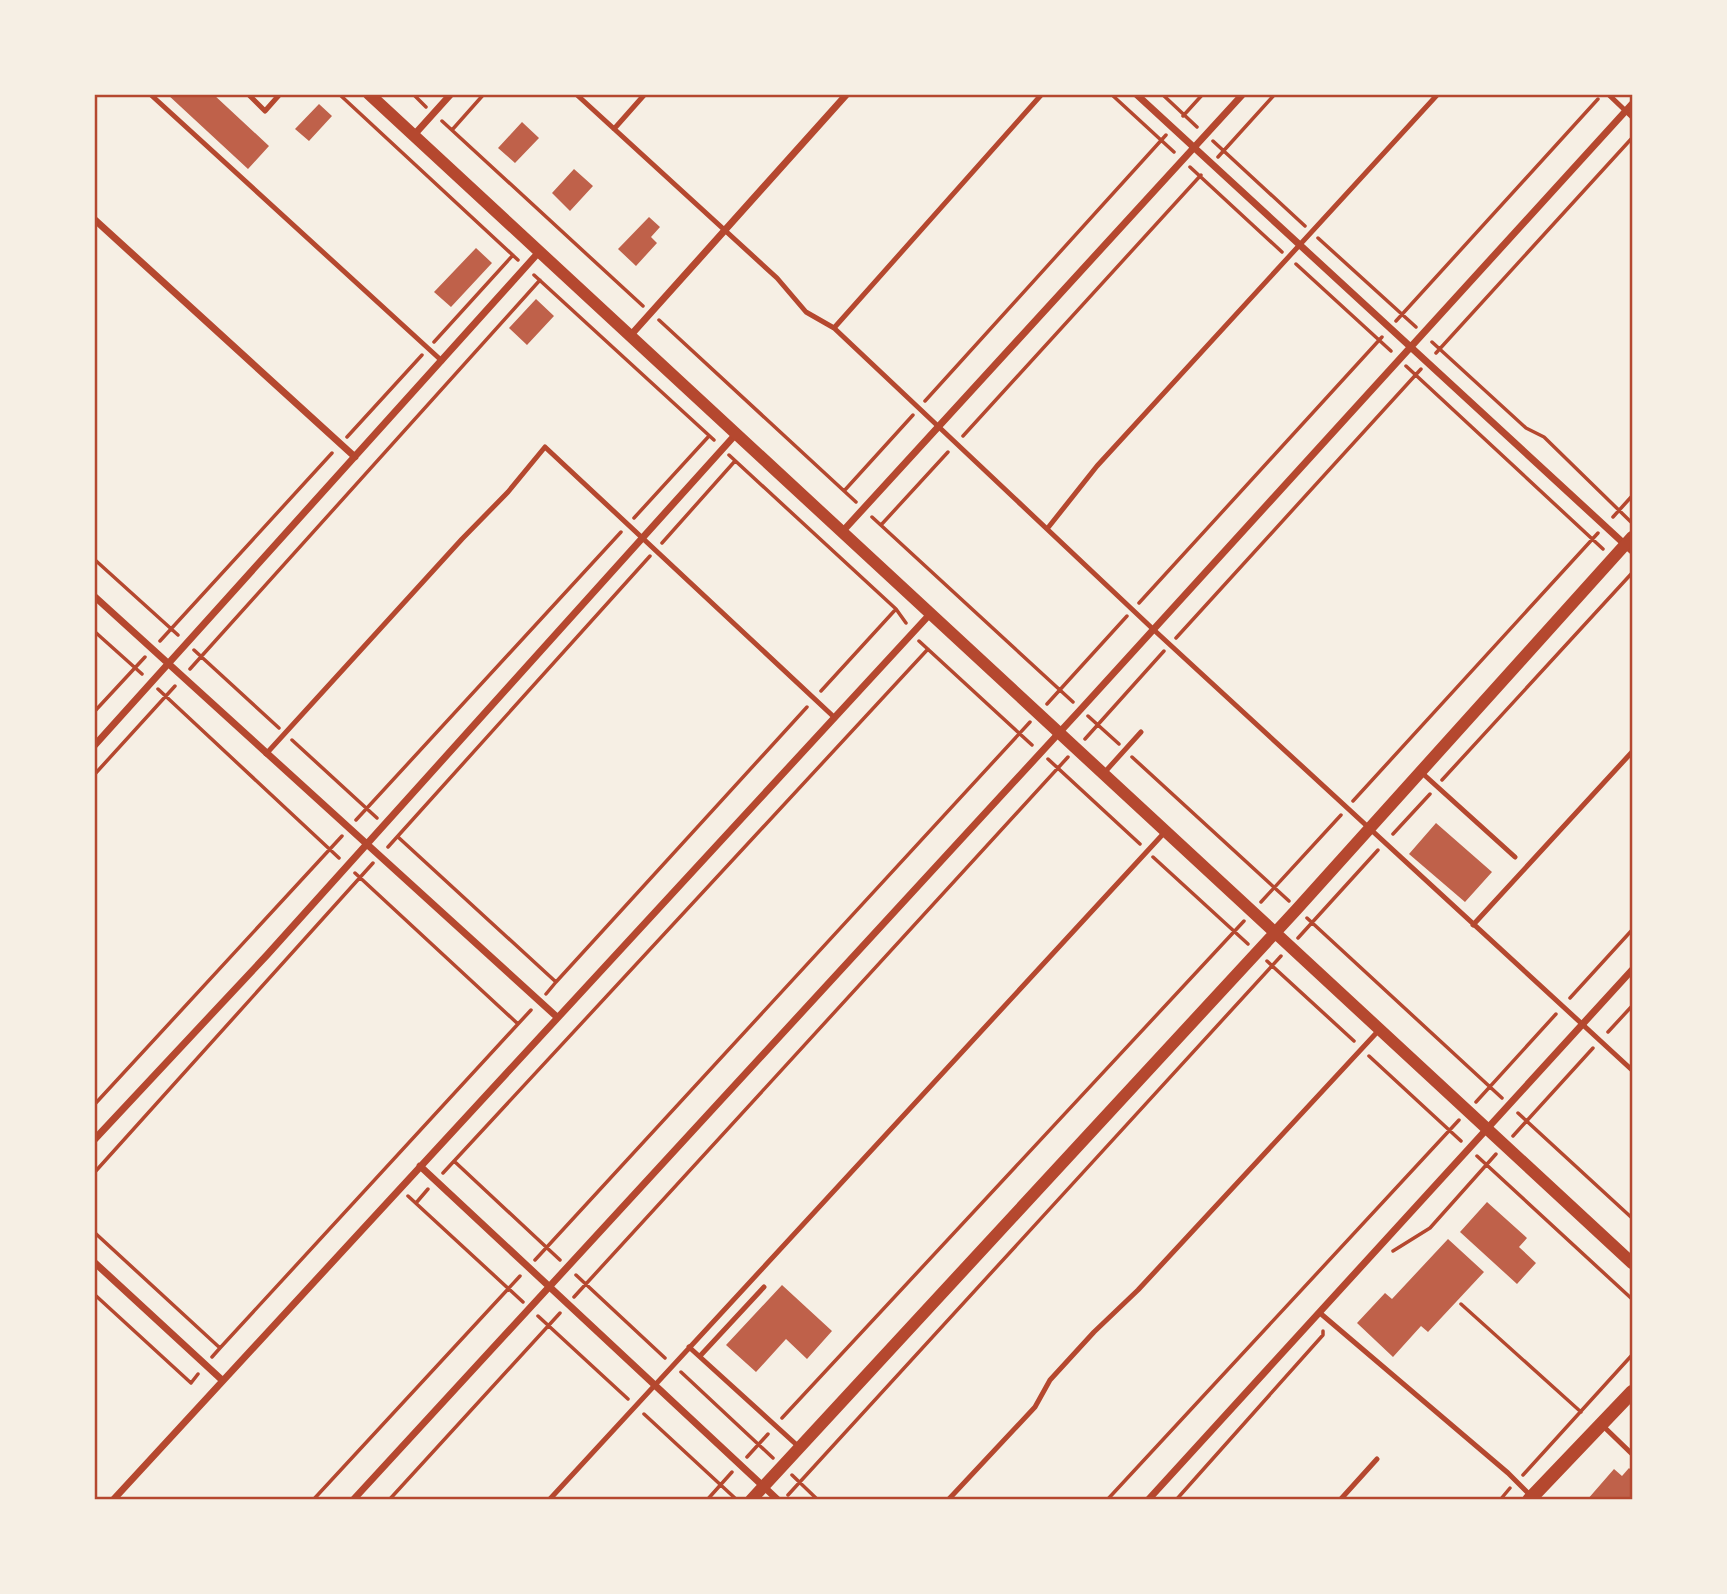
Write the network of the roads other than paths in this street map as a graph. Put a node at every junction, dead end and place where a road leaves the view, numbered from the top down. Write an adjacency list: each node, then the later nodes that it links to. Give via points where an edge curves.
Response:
1 (150, 94): 26 (lane)
2 (248, 94): 3 (lane, via 265,111)
3 (280, 94)
4 (369, 94): 17 (street)
5 (451, 94): 17 (street)
6 (576, 94): 16 (lane)
7 (645, 94): 16 (lane)
8 (847, 94): 20 (street)
9 (1042, 94): 23 (lane)
10 (1136, 94): 18 (street)
11 (1243, 94): 18 (street)
12 (1438, 94): 21 (lane)
13 (1608, 94): 15 (lane)
14 (1633, 104): 15 (street)
15 (1629, 114): 25 (street)
16 (614, 129): 20 (lane)
17 (414, 135): 22 (street)
18 (1194, 149): 21 (street); 27 (street)
19 (94, 219): 29 (street)
20 (724, 231): 23 (lane, via 777,278 806,312); 24 (street)
21 (1299, 246): 25 (street); 30 (lane, via 1097,466)
22 (539, 252): 24 (street); 26 (street)
23 (834, 328): 27 (lane)
24 (629, 336): 28 (street)
25 (1410, 349): 33 (street); 36 (street)
26 (442, 361): 29 (street)
27 (939, 427): 30 (lane); 31 (street)
28 (736, 434): 31 (street); 32 (street)
29 (355, 457): 37 (street)
30 (1047, 529): 36 (lane)
31 (842, 532): 35 (street)
32 (642, 539): 38 (lane); 43 (lane, via 545,447); 48 (street)
33 (1630, 544): 44 (street)
34 (94, 596): 37 (street)
35 (931, 613): 38 (street); 39 (street)
36 (1154, 630): 39 (street); 46 (lane)
37 (169, 664): 41 (street); 43 (street)
38 (835, 718): 53 (street)
39 (1060, 732): 45 (street); 62 (street)
40 (1141, 732): 45 (lane)
41 (94, 746)
42 (1633, 752): 50 (lane)
43 (266, 754): 48 (street)
44 (1422, 772): 46 (street); 49 (lane)
45 (1104, 773): 47 (street)
46 (1370, 829): 50 (lane); 51 (street)
47 (1166, 831): 51 (street); 65 (lane)
48 (368, 843): 53 (street); 58 (street)
49 (1515, 857)
50 (1474, 925): 54 (lane)
51 (1275, 932): 55 (street); 71 (street)
52 (1633, 970): 54 (street)
53 (557, 1017): 59 (street)
54 (1582, 1025): 56 (lane); 57 (street)
55 (1380, 1030): 57 (street); 81 (lane, via 1139,1290 1049,1380 1035,1407)
56 (1633, 1070)
57 (1488, 1129): 61 (street); 64 (street)
58 (94, 1140)
59 (420, 1166): 62 (street); 67 (street)
60 (94, 1262): 67 (street)
61 (1633, 1263)
62 (548, 1287): 68 (street); 77 (street)
63 (764, 1287): 66 (lane)
64 (1323, 1316): 75 (lane); 82 (street)
65 (689, 1347): 66 (lane); 68 (lane)
66 (700, 1356): 71 (lane)
67 (222, 1380): 76 (street)
68 (654, 1385): 74 (street); 78 (lane)
69 (1633, 1392): 70 (main road)
70 (1601, 1424): 72 (lane); 75 (main road)
71 (799, 1447): 74 (street)
72 (1633, 1454)
73 (1377, 1459): 83 (lane)
74 (764, 1486): 79 (street); 80 (street)
75 (1531, 1498)
76 (113, 1500)
77 (353, 1500)
78 (549, 1500)
79 (751, 1500)
80 (778, 1500)
81 (948, 1500)
82 (1148, 1500)
83 (1340, 1500)

